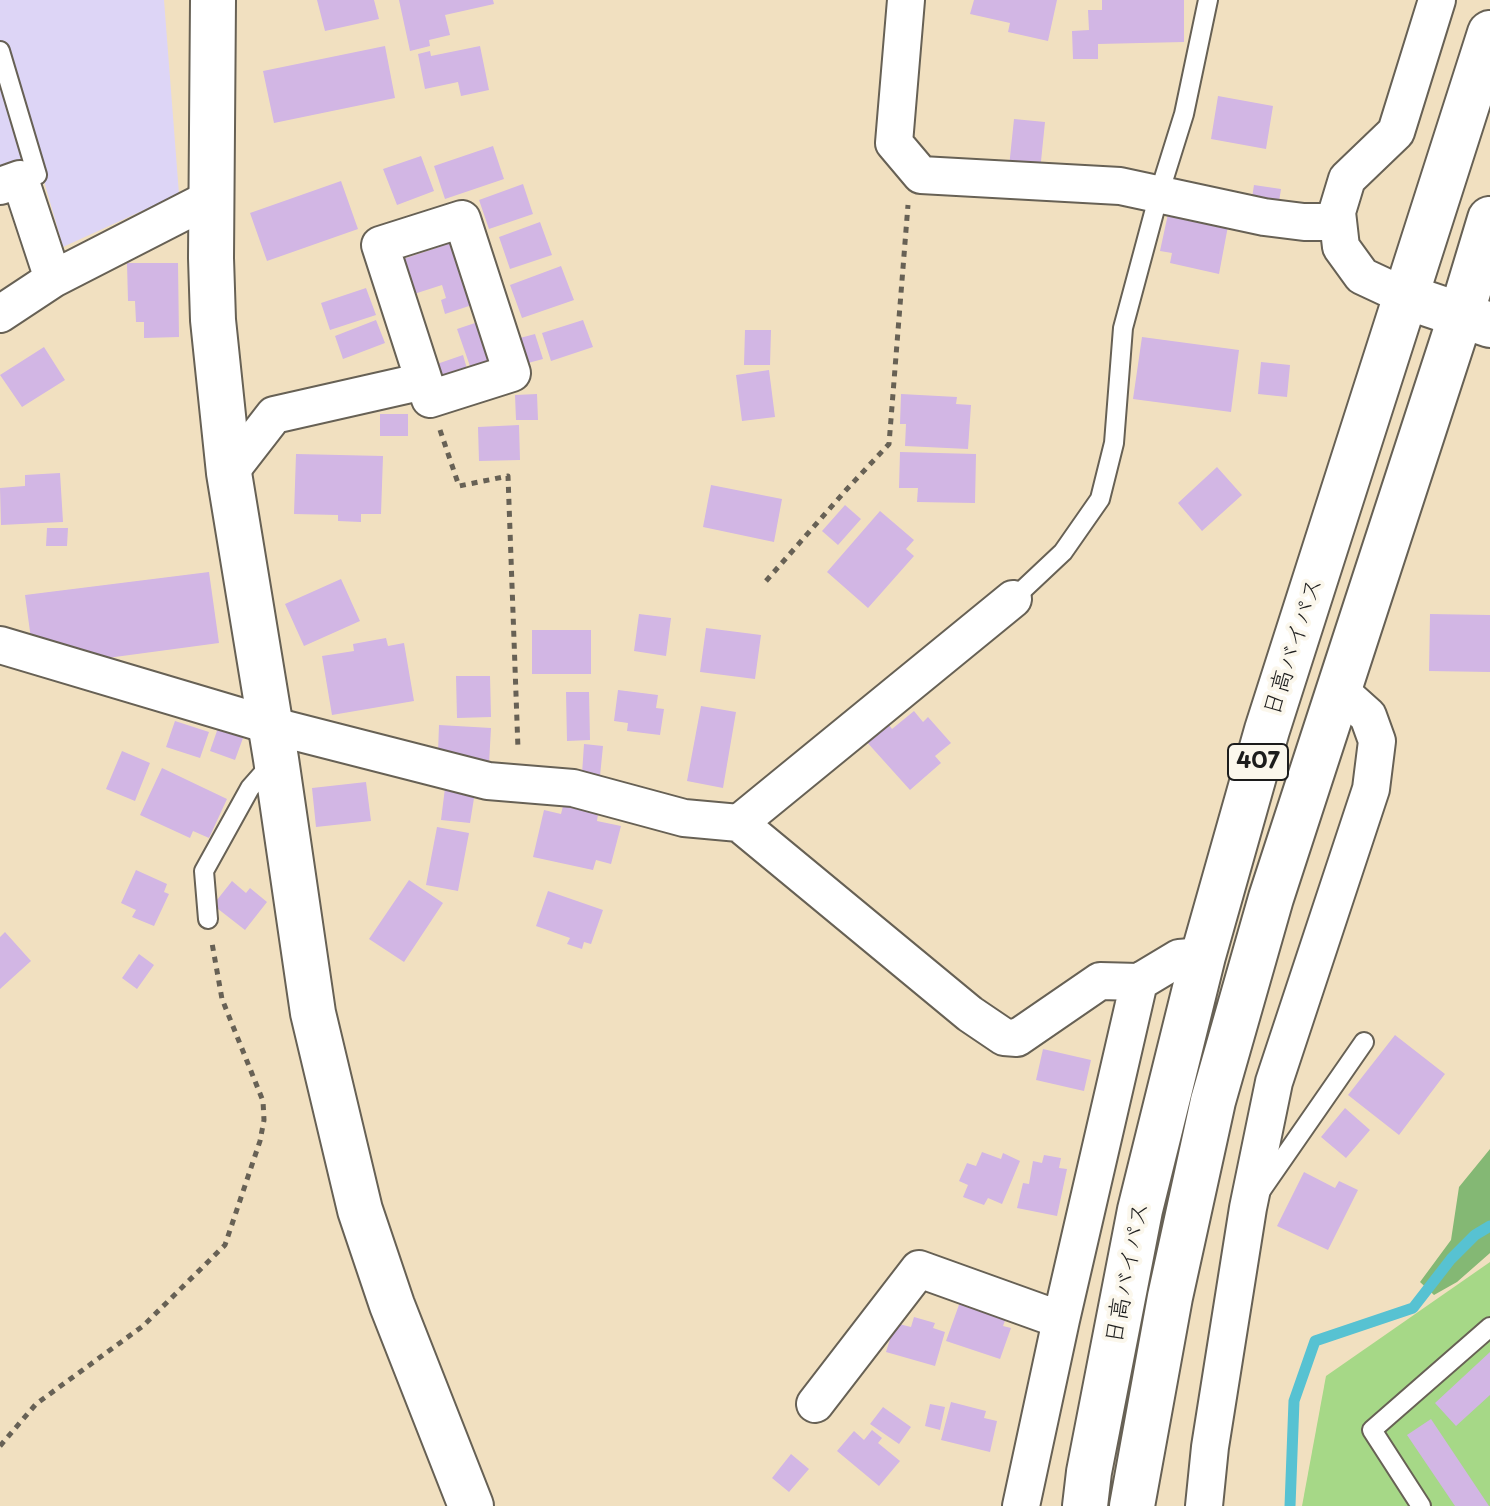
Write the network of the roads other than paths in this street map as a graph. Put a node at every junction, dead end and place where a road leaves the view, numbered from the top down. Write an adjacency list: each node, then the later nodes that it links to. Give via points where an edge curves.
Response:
1 (213, 0): 9 (main road)
2 (906, 0): 8 (street, via 894,143 921,175 1120,186)
3 (1208, 0): 8 (lane, via 1184,114)
4 (1437, 0): 11 (street, via 1396,132 1347,179)
5 (1490, 33): 13 (main road, 日高バイパス / 407)
6 (0, 51): 7 (lane, via 37,175)
7 (10, 183): 12 (street)
8 (1159, 194): 11 (street, via 1264,217); 18 (lane, via 1123,328 1114,443 1100,499 1063,552)
9 (213, 197): 12 (street); 17 (main road, via 213,320)
10 (1490, 219): 15 (main road, 日高バイパス / 407)
11 (1338, 222): 13 (street, via 1341,247 1362,276)
12 (53, 279): 14 (street)
13 (1407, 297): 15 (main road); 24 (main road, 日高バイパス / 407, via 1267,730)
14 (0, 314)
15 (1475, 320): 20 (main road, 日高バイパス / 407)
16 (427, 390): 16 (street, via 512,373 462,219 380,245); 17 (street, via 274,415)
17 (229, 473): 21 (main road)
18 (1013, 599): 22 (street)
19 (0, 645): 21 (street)
20 (1339, 690): 27 (street, via 1368,716 1377,741 1371,789 1274,1082); 34 (main road, 日高バイパス / 407, via 1271,898 1213,1101)
21 (272, 742): 22 (street, via 488,781 573,788 684,818); 23 (lane, via 204,871); 31 (main road, via 313,1013 360,1210)
22 (739, 823): 25 (street, via 1004,1037 1017,1038 1100,981)
23 (208, 919)
24 (1203, 956): 25 (street, via 1179,958); 33 (main road, 日高バイパス / 407, via 1140,1210)
25 (1139, 982): 28 (street)
26 (1364, 1042): 27 (lane)
27 (1248, 1208): 35 (street)
28 (1061, 1320): 30 (street, via 919,1269); 32 (street)
29 (1490, 1327): 36 (lane, via 1372,1430)
30 (815, 1404)
31 (471, 1506)
32 (1021, 1506)
33 (1085, 1506)
34 (1132, 1506)
35 (1204, 1506)
36 (1421, 1506)

